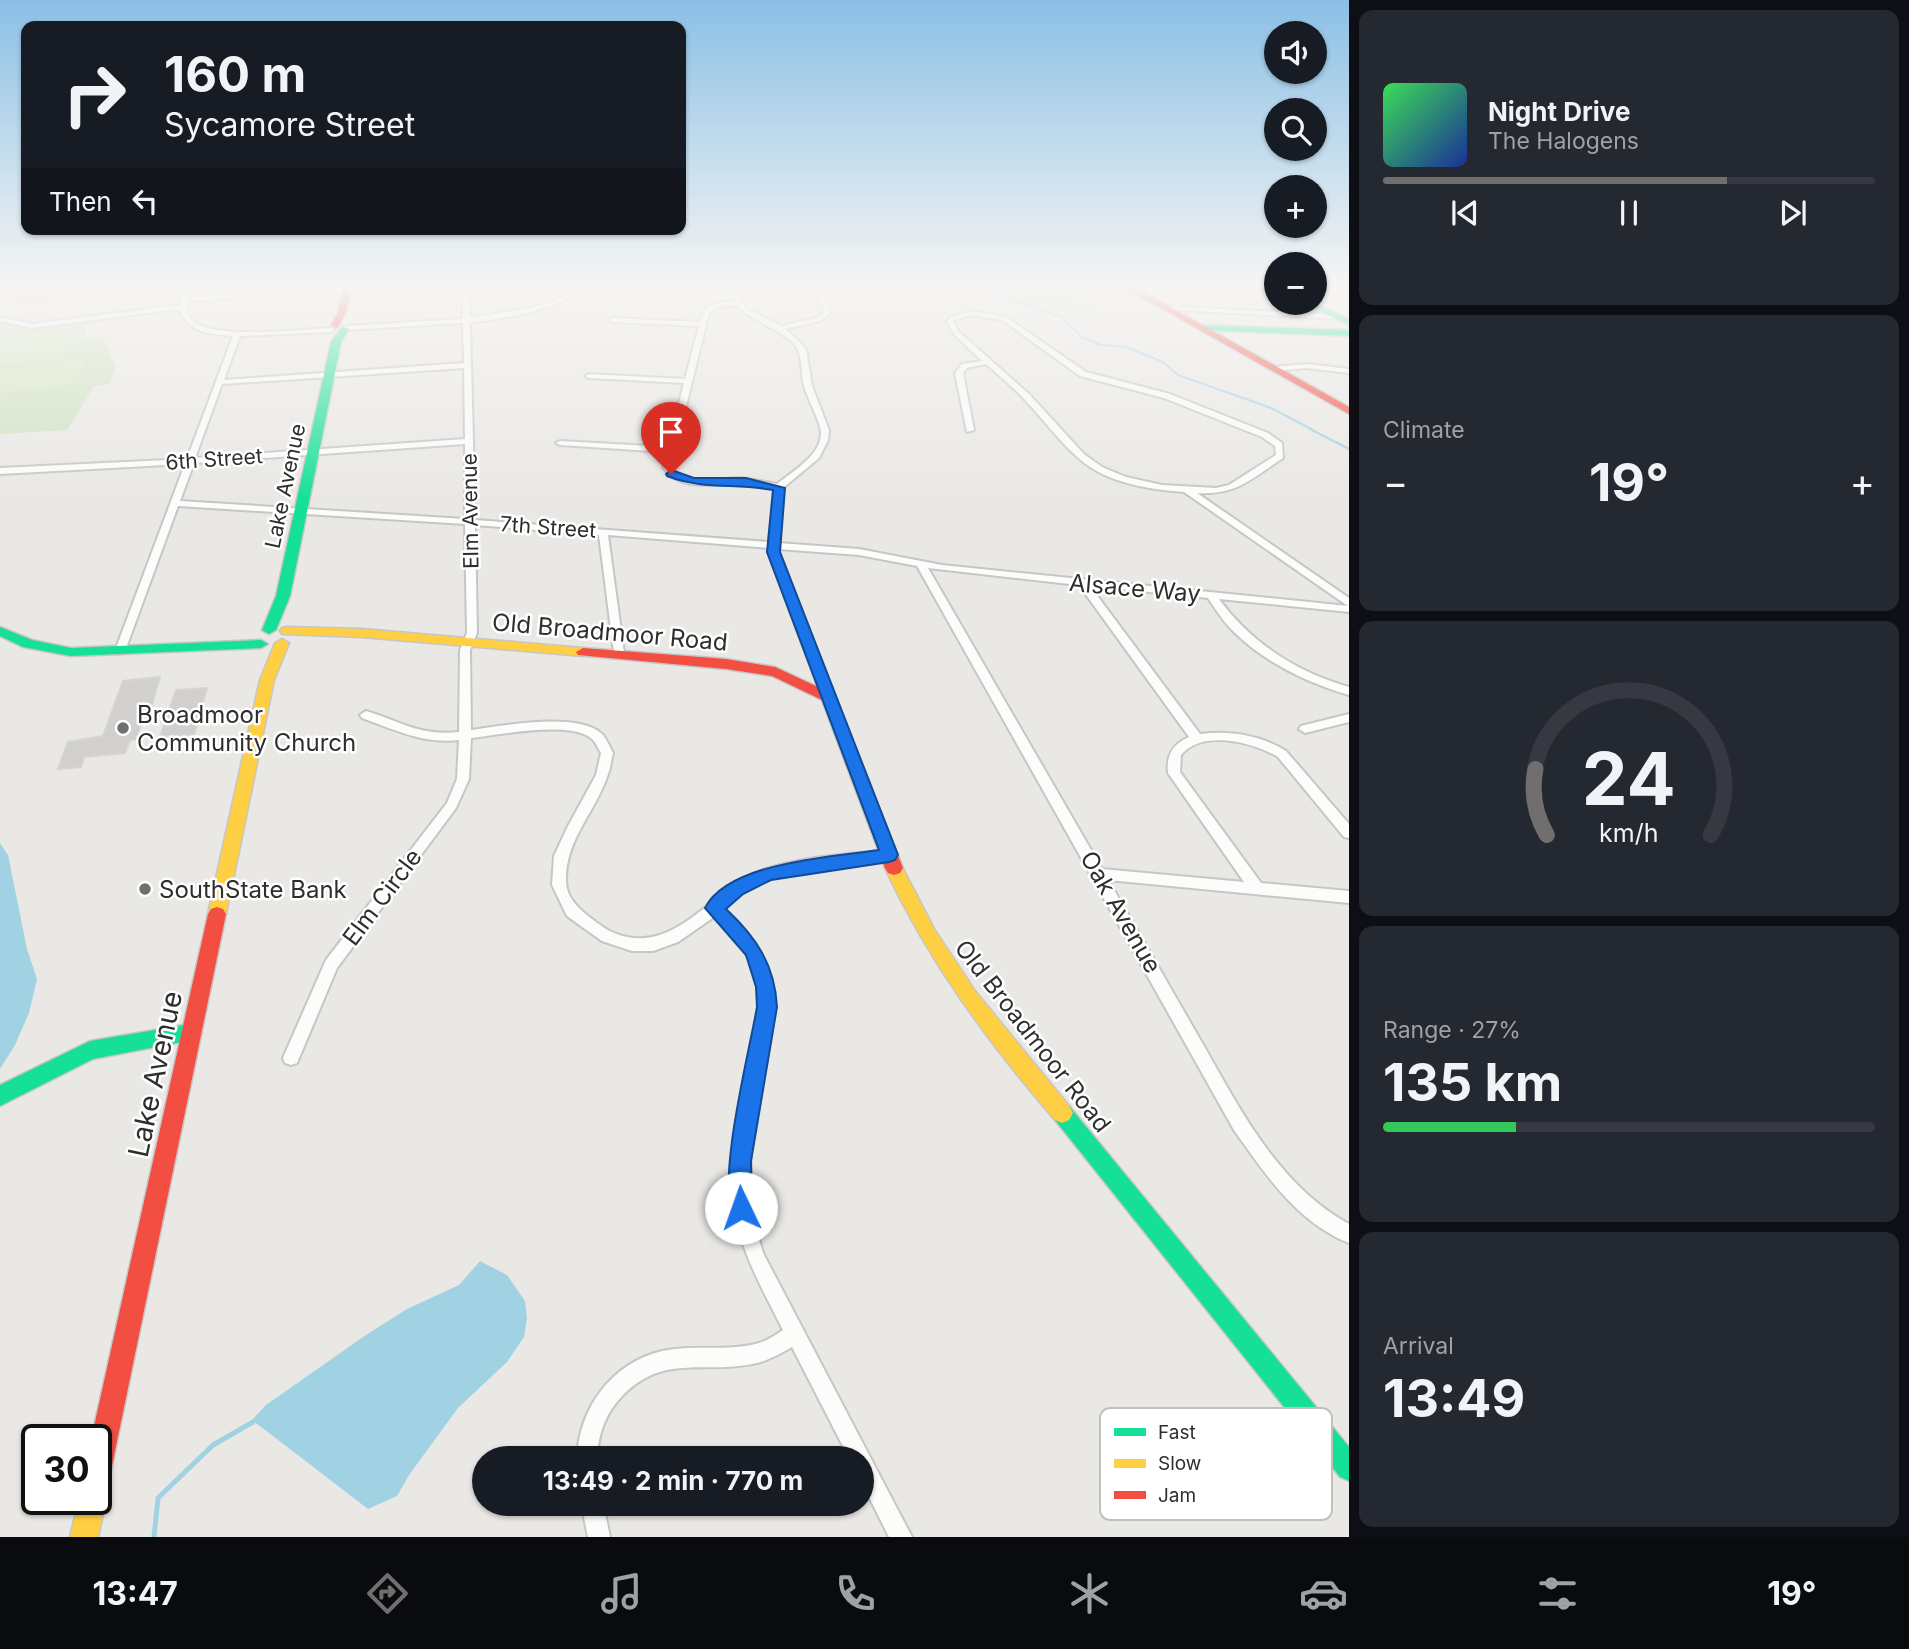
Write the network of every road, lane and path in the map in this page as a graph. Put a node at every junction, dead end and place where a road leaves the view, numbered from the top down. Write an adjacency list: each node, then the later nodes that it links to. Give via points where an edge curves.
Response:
1 (230, 356): 16 (street)
2 (333, 356): 13 (main road, Lake Avenue)
3 (468, 356): 10 (street, Elm Avenue)
4 (695, 356): 15 (street)
5 (803, 356): 25 (street, via 825,435 816,456)
6 (980, 356): 9 (street)
7 (1056, 356): 26 (street, via 1077,371 1167,396 1271,438 1282,449 1277,459 1232,487)
8 (1250, 356): 11 (main road)
9 (986, 362): 18 (street, via 965,366 959,373); 26 (street, via 1098,469 1136,484)
10 (468, 365): 13 (street); 19 (street, Elm Avenue)
11 (1274, 369): 12 (street, via 1306,366); 17 (main road)
12 (1349, 371)
13 (330, 374): 16 (street); 22 (main road, Lake Avenue)
14 (589, 376): 15 (street)
15 (689, 381): 21 (street)
16 (221, 382): 23 (street)
17 (1349, 411)
18 (970, 430)
19 (469, 441): 22 (street, 6th Street); 29 (street, Elm Avenue)
20 (560, 443): 21 (street)
21 (670, 450): 25 (street, via 667,467 679,478)
22 (313, 451): 23 (street, 6th Street); 28 (main road, Lake Avenue)
23 (189, 461): 24 (street, 6th Street); 27 (street)
24 (0, 471)
25 (779, 488): 31 (street)
26 (1187, 490): 35 (street)
27 (173, 503): 28 (street, 7th Street); 40 (street)
28 (302, 510): 29 (street, 7th Street); 38 (main road, Lake Avenue)
29 (470, 522): 30 (street, 7th Street); 39 (street, Elm Avenue)
30 (603, 531): 31 (street, 7th Street); 41 (street)
31 (772, 545): 32 (street, 7th Street, via 875,554); 43 (street)
32 (921, 565): 33 (street, Alsace Way); 51 (street, Oak Avenue)
33 (1083, 584): 34 (street, Alsace Way); 48 (street)
34 (1211, 595): 36 (street, Alsace Way); 42 (street, via 1253,641 1308,676)
35 (1349, 603)
36 (1349, 609)
37 (0, 631): 40 (main road, Old Broadmoor Road, via 56,650)
38 (274, 637): 39 (main road, Old Broadmoor Road, via 362,633); 40 (main road, Old Broadmoor Road); 55 (main road, Lake Avenue)
39 (469, 642): 41 (main road, Old Broadmoor Road); 47 (street, Elm Avenue, via 465,650)
40 (120, 651)
41 (619, 653): 43 (main road, Old Broadmoor Road, via 763,670)
42 (1349, 691)
43 (828, 696): 50 (main road, Old Broadmoor Road)
44 (366, 715): 47 (street, via 411,734)
45 (1349, 718): 46 (street)
46 (1305, 729)
47 (464, 737): 54 (street, via 559,724 584,729 602,740 608,755 604,771 557,866 571,911 598,932 629,944 656,944 681,934); 56 (street, Elm Circle, via 465,763 452,805 331,964)
48 (1197, 738): 49 (street, via 1224,736 1272,747); 52 (street, via 1177,749 1174,772)
49 (1349, 833)
50 (889, 855): 54 (street, via 768,874 737,889); 60 (main road, Old Broadmoor Road, via 931,942 987,1021)
51 (1100, 874): 52 (street); 58 (street, Oak Avenue, via 1240,1124 1285,1185 1325,1222)
52 (1257, 889): 53 (street)
53 (1349, 897)
54 (714, 908): 59 (street, via 754,951 766,987 765,1018 740,1161 741,1208 755,1256)
55 (190, 1033): 57 (main road, via 90,1050); 61 (main road, Lake Avenue)
56 (291, 1058)
57 (0, 1096)
58 (1349, 1234)
59 (796, 1334): 62 (street, via 758,1353 690,1357 641,1366 605,1400 593,1422); 63 (street)
60 (1301, 1408)
61 (108, 1424)
62 (589, 1446)
63 (854, 1446)
64 (1332, 1447): 65 (main road, Old Broadmoor Road)
65 (1349, 1468)
66 (874, 1485): 71 (street)
67 (89, 1515): 69 (main road)
68 (595, 1516): 70 (street)
69 (84, 1537)
70 (599, 1537)
71 (901, 1537)

